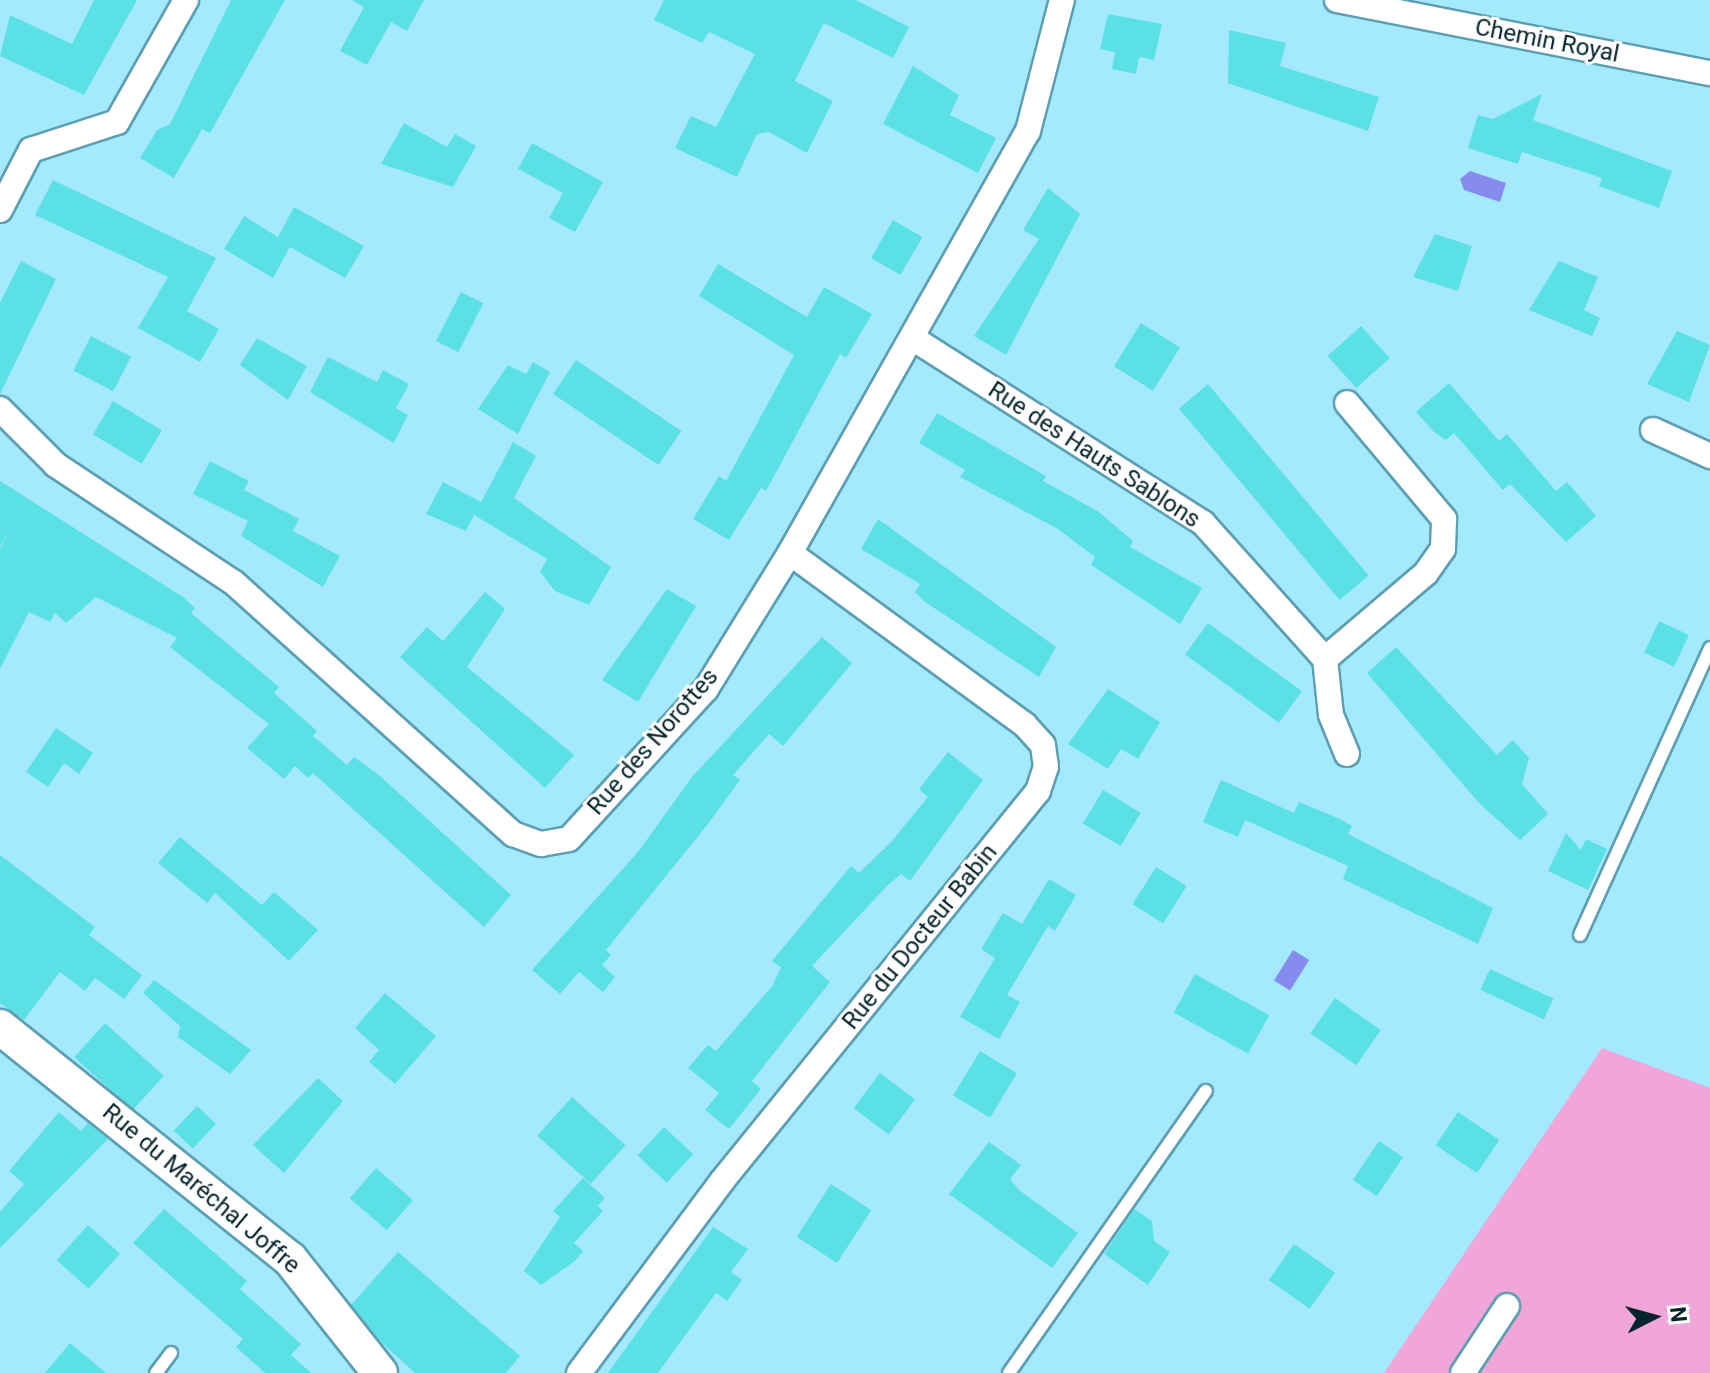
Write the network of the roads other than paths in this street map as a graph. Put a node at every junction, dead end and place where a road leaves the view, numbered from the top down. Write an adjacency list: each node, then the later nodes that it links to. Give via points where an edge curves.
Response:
1 (186, 0): 5 (street, via 117,122 31,150)
2 (1062, 0): 6 (street, Rue des Norottes, via 1028,131)
3 (1337, 0): 4 (street, Chemin Royal)
4 (1710, 73)
5 (0, 210)
6 (914, 339): 11 (street, Rue des Norottes); 13 (street, Rue des Hauts Sablons, via 1203,523)
7 (1347, 403): 13 (street, via 1444,519 1443,549 1426,573)
8 (2, 418): 11 (street, Rue des Norottes, via 56,465 233,582 513,834 541,844 569,839 706,689)
9 (1653, 430): 10 (street)
10 (1710, 456)
11 (790, 553): 22 (street, Rue du Docteur Babin, via 1025,725 1043,745 1046,767 1038,791 722,1181)
12 (1710, 648): 15 (lane)
13 (1325, 659): 14 (street, via 1331,715)
14 (1347, 754)
15 (1580, 935)
16 (0, 1027): 21 (street, Rue du Maréchal Joffre, via 290,1259)
17 (1206, 1091): 23 (lane)
18 (1507, 1306): 24 (street)
19 (171, 1353): 20 (lane)
20 (156, 1373)
21 (380, 1373)
22 (579, 1373)
23 (1009, 1373)
24 (1463, 1373)

